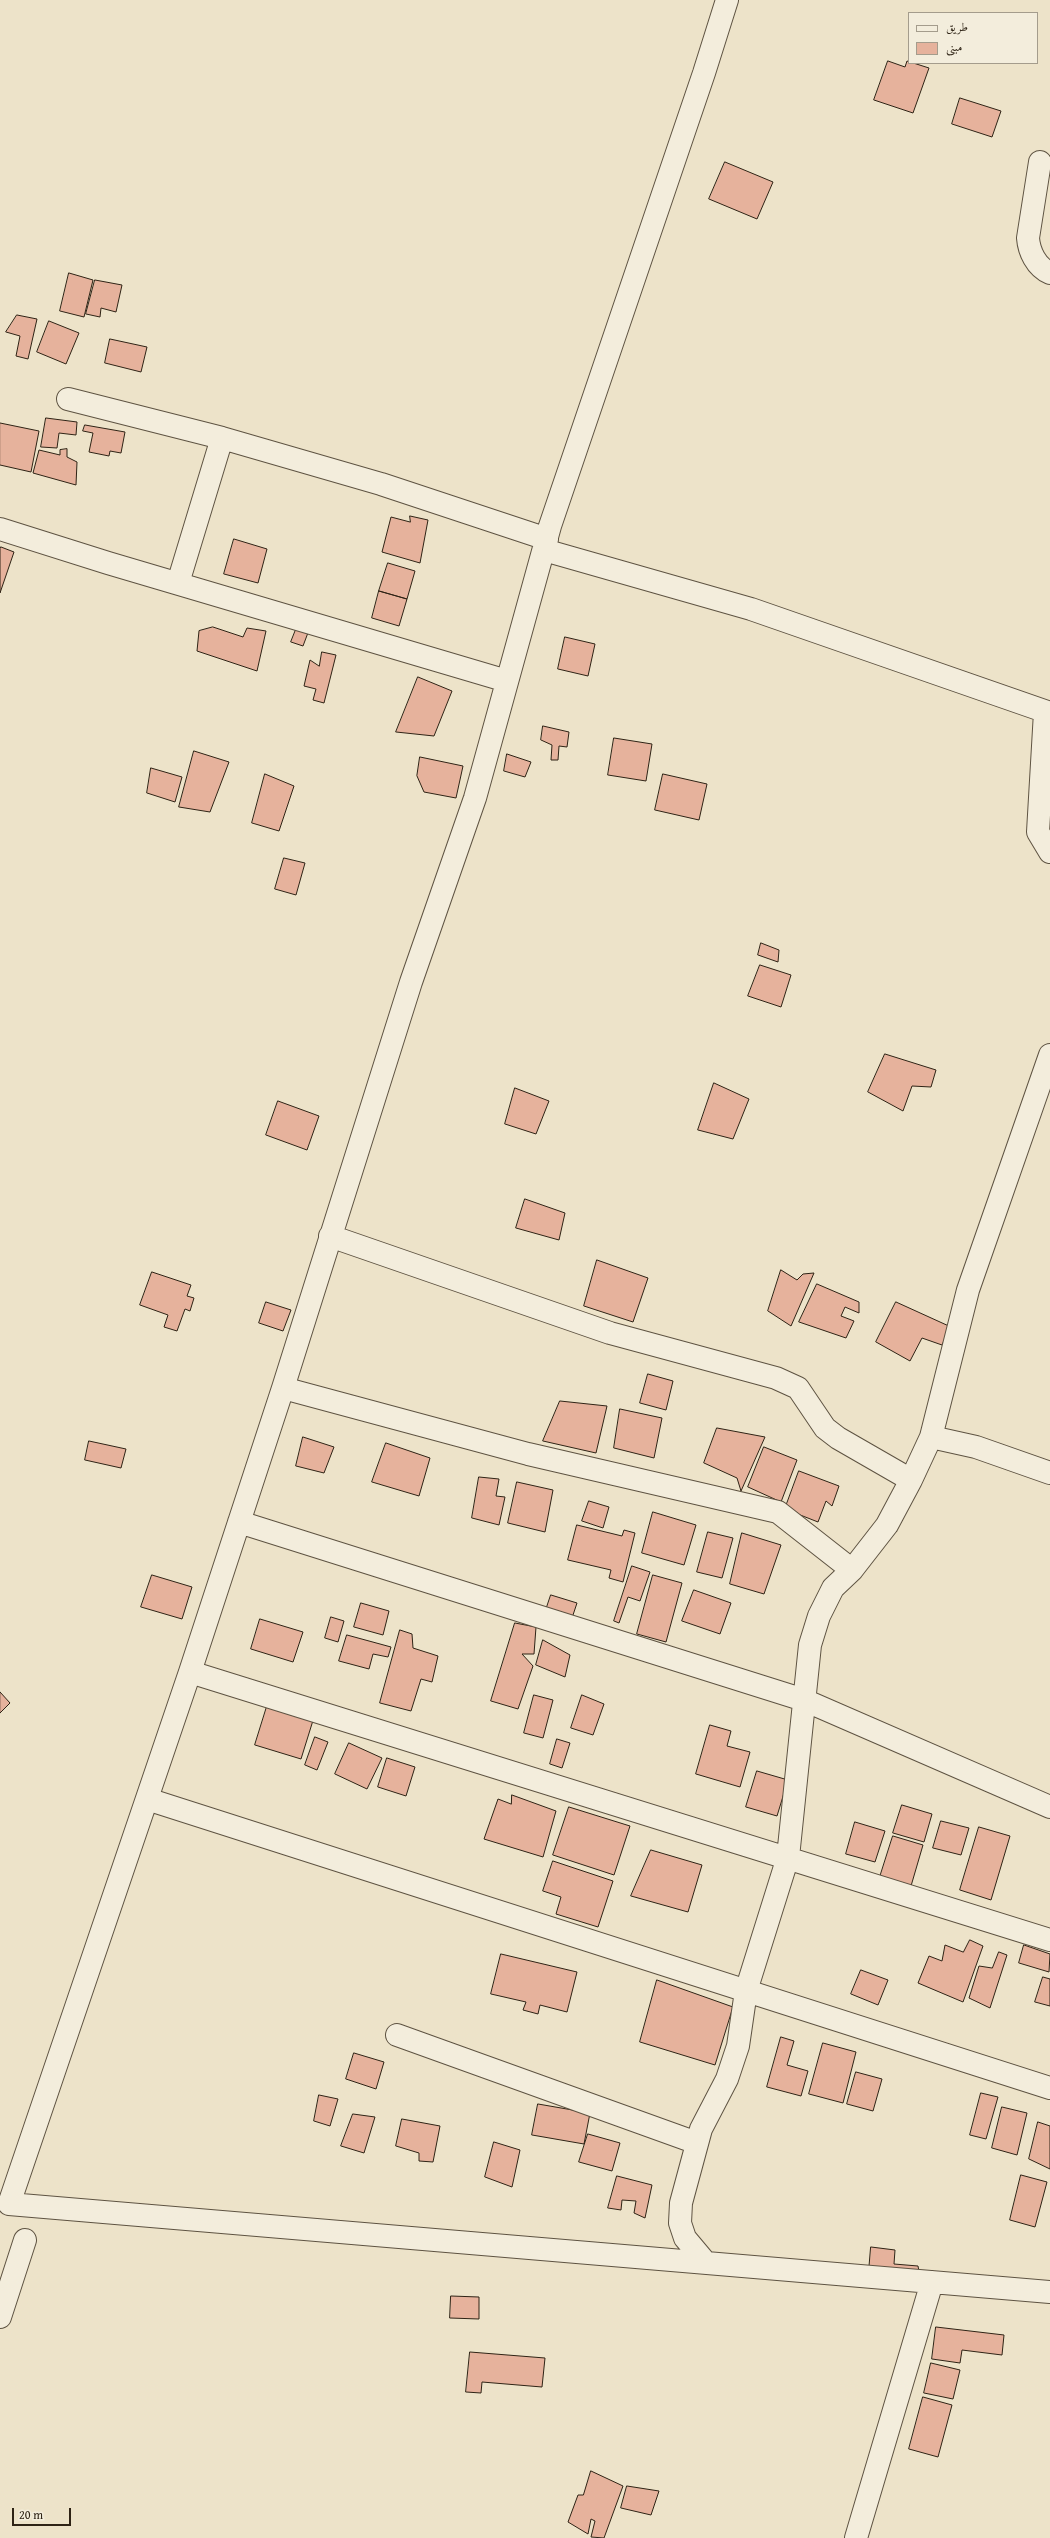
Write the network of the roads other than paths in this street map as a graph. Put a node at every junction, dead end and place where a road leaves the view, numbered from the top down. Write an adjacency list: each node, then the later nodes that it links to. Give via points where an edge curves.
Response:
1 (727, 0): 7 (street)
2 (1040, 162): 3 (street, via 1028,238 1029,250 1037,263)
3 (1050, 273)
4 (68, 399): 5 (street)
5 (222, 438): 7 (street, via 381,484); 8 (street)
6 (0, 529): 8 (street)
7 (545, 544): 9 (street); 10 (street, via 751,609)
8 (178, 583): 9 (street)
9 (507, 681): 13 (street, via 474,798 411,982)
10 (1047, 712): 11 (street, via 1038,832)
11 (1050, 852)
12 (1050, 1055): 15 (street, via 968,1290)
13 (330, 1236): 14 (street); 17 (street, via 610,1333 776,1378 798,1388 826,1428 838,1438)
14 (283, 1388): 18 (street); 19 (street, via 528,1454 778,1512)
15 (931, 1437): 16 (street, via 976,1447); 17 (street)
16 (1050, 1473)
17 (912, 1480): 19 (street, via 887,1525)
18 (239, 1522): 20 (street); 21 (street)
19 (852, 1570): 21 (street, via 834,1588 819,1616 810,1645)
20 (190, 1672): 22 (street); 24 (street)
21 (804, 1700): 23 (street); 24 (street)
22 (147, 1799): 26 (street); 31 (street, via 9,2204)
23 (1050, 1807)
24 (788, 1857): 25 (street); 26 (street)
25 (1050, 1940)
26 (746, 1990): 28 (street); 29 (street, via 738,2046 727,2079 707,2116)
27 (397, 2035): 29 (street)
28 (1050, 2088)
29 (697, 2143): 31 (street, via 681,2203 680,2223 685,2238)
30 (25, 2240): 34 (street)
31 (706, 2262): 32 (street)
32 (932, 2282): 33 (street); 35 (street)
33 (1050, 2292)
34 (0, 2317)
35 (856, 2538)

